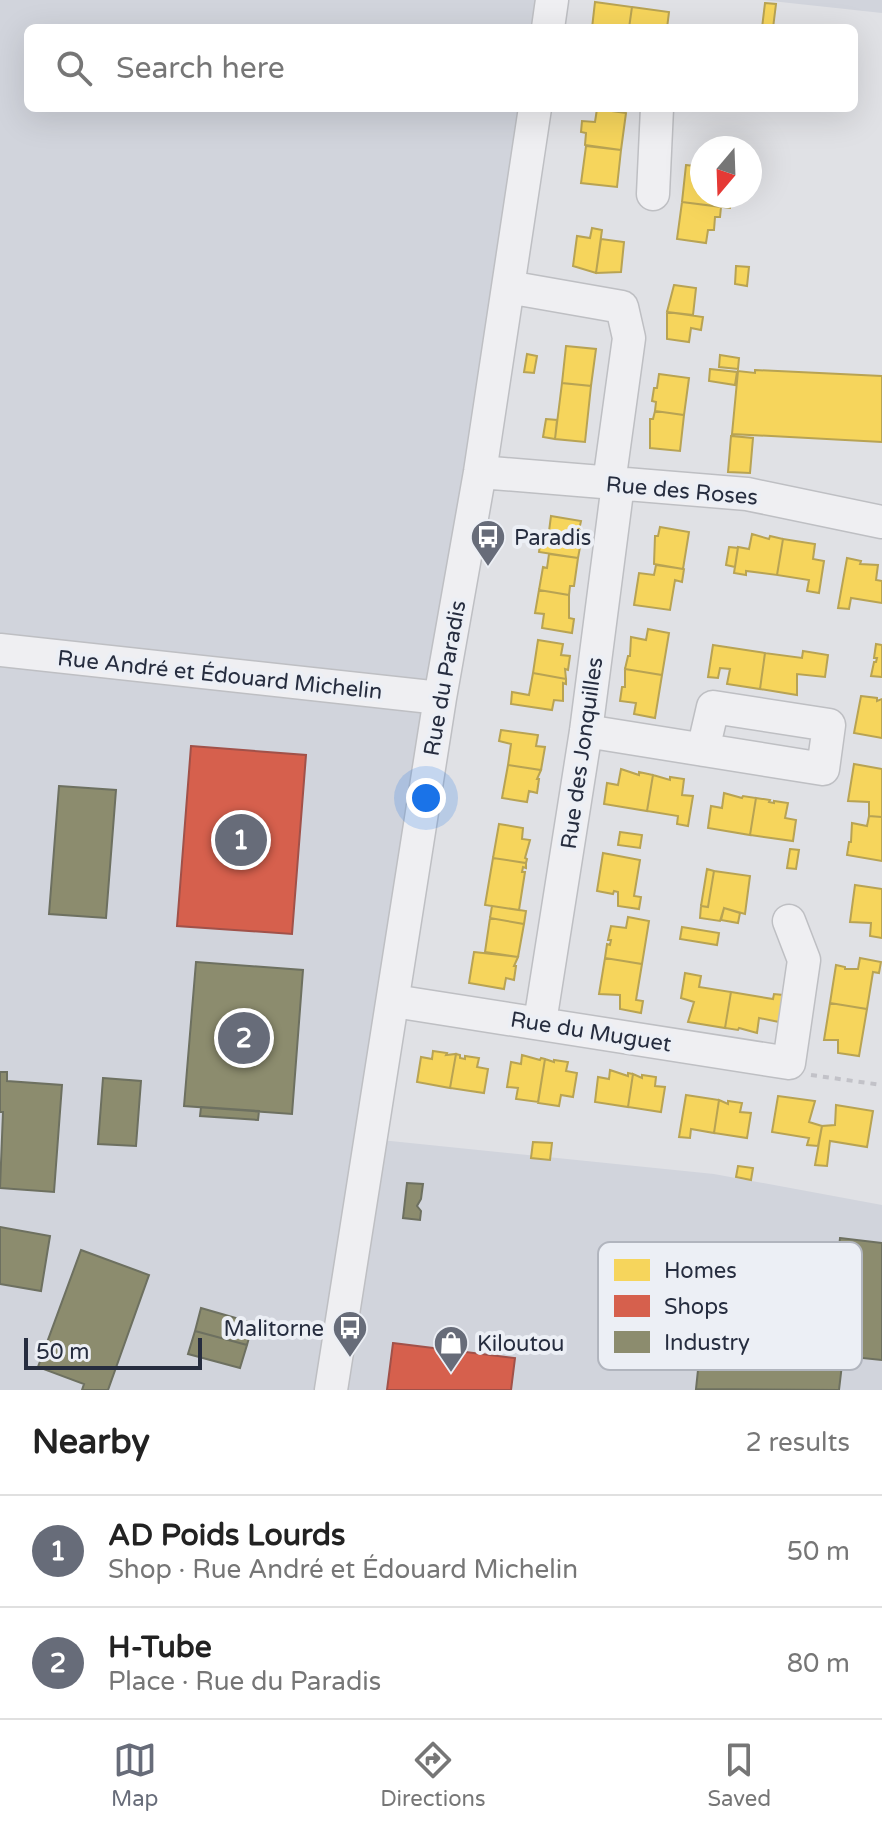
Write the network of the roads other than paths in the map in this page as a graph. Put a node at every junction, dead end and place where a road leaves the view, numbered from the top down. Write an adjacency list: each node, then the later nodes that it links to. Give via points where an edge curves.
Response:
1 (552, 0): 2 (street)
2 (549, 24)
3 (534, 112): 6 (street, Rue du Paradis)
4 (657, 112): 5 (street)
5 (653, 194)
6 (508, 287): 7 (street, Rue du Paradis); 8 (street, Rue des Jonquilles, via 622,307 629,338)
7 (480, 472): 8 (street, Rue des Roses); 11 (street, Rue du Paradis)
8 (614, 484): 9 (street, Rue des Roses, via 747,494); 12 (street, Rue des Jonquilles)
9 (882, 522)
10 (0, 650): 11 (street, Rue André et Édouard Michelin)
11 (440, 698): 15 (street, Rue du Paradis)
12 (586, 731): 13 (street); 16 (street, Rue des Jonquilles)
13 (703, 750)
14 (789, 921): 16 (street, Rue du Muguet, via 804,960 789,1063)
15 (394, 1001): 16 (street, Rue du Muguet); 17 (street, Rue du Paradis)
16 (540, 1022)
17 (331, 1390)

